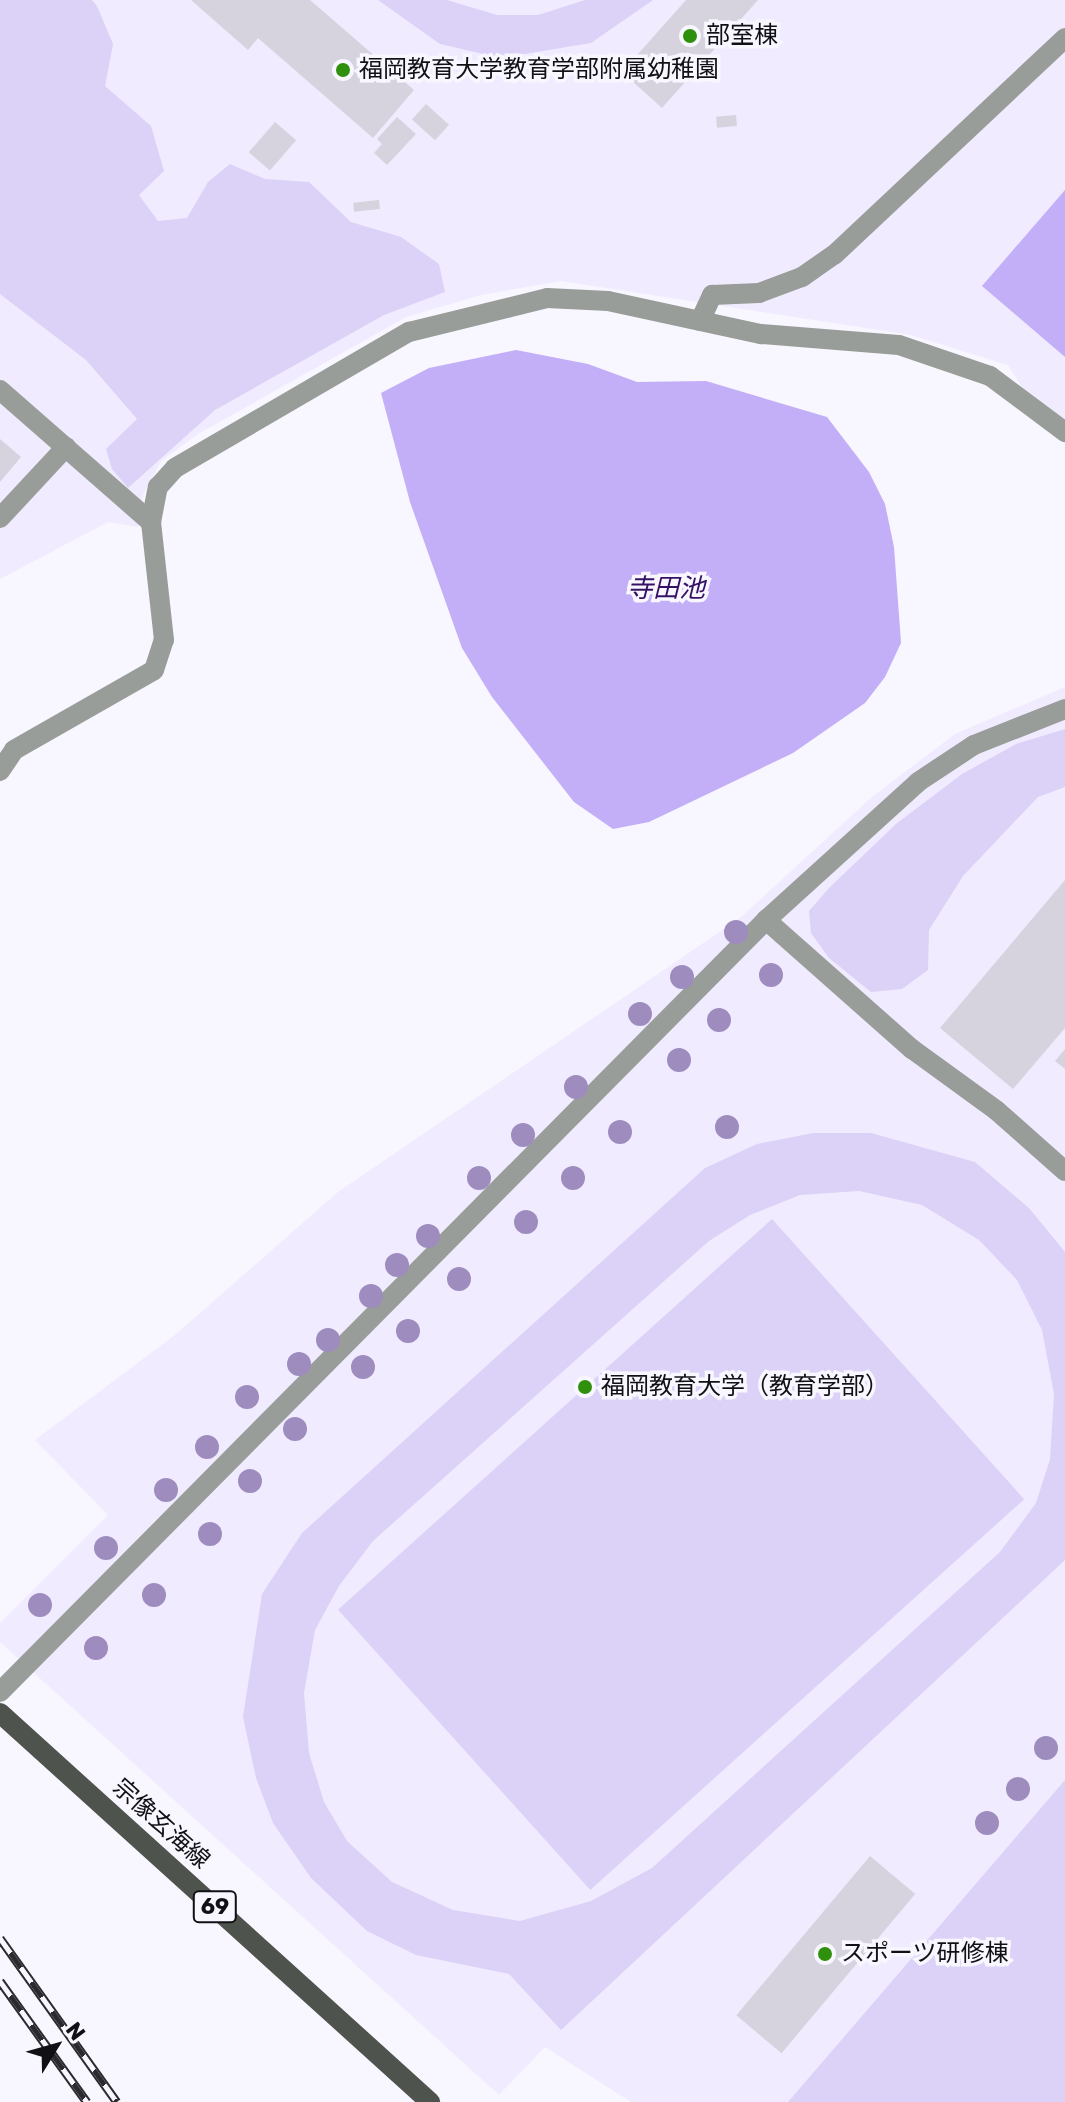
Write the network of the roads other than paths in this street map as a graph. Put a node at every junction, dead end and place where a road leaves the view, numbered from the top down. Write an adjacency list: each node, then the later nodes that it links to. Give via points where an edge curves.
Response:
1 (1065, 38): 2 (street, via 834,255 802,277 759,293 712,295)
2 (700, 321): 4 (street, via 761,334 899,345 990,376); 7 (street, via 608,301 547,298 409,332 175,468 158,487)
3 (0, 390): 5 (street)
4 (1065, 432)
5 (66, 447): 6 (street); 7 (street)
6 (0, 518)
7 (151, 522): 9 (street, via 164,640 154,670 14,750)
8 (1065, 709): 10 (street, via 974,745 918,782)
9 (0, 771)
10 (766, 920): 11 (street, via 912,1049 996,1110); 12 (street)
11 (1065, 1171)
12 (0, 1692)
13 (0, 1713): 14 (main road, 宗像玄海線 / 69)
14 (430, 2102)

